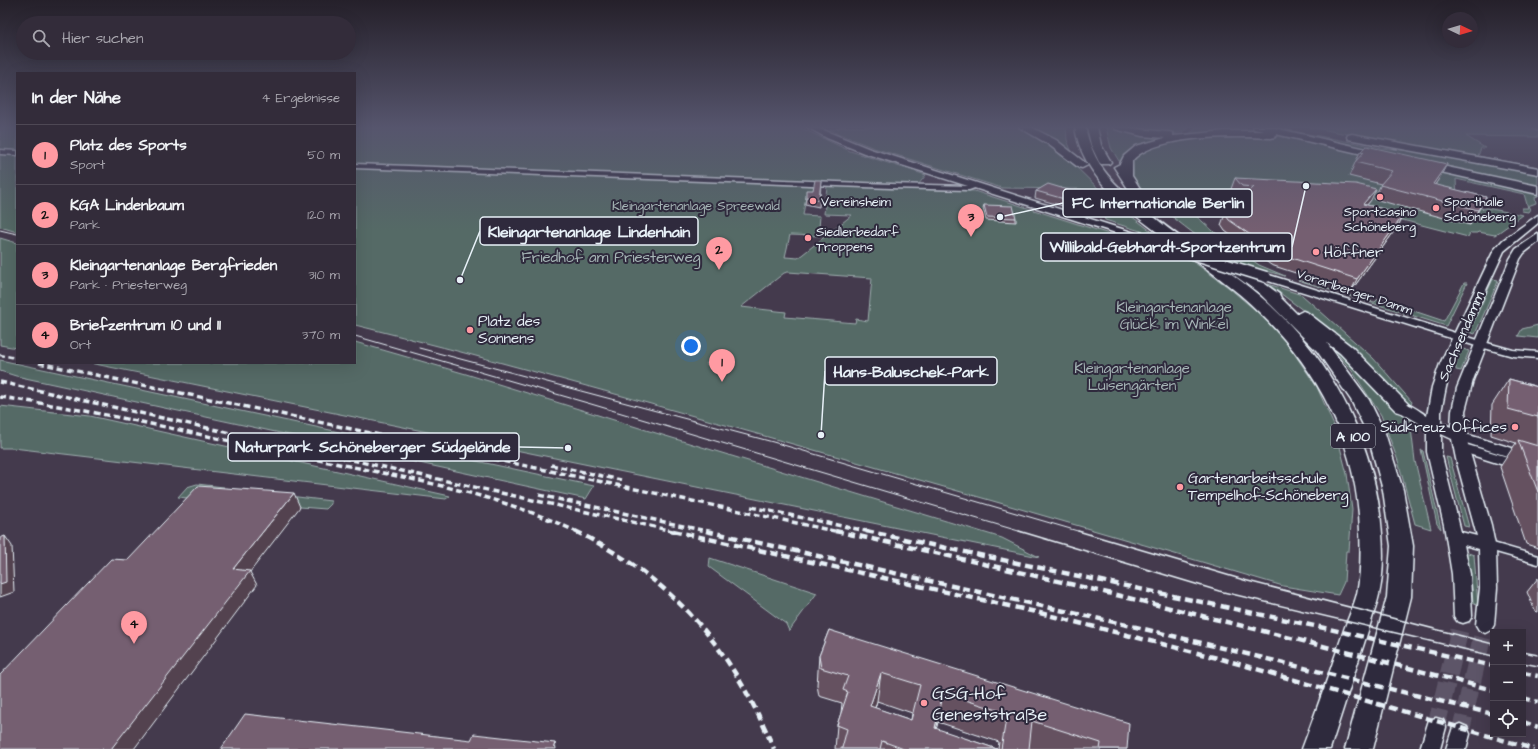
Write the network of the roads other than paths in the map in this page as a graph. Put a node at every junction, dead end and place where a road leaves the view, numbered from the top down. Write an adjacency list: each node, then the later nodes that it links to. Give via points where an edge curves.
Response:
1 (903, 162): 14 (street, Vorarlberger Damm)
2 (1078, 162): 10 (highway)
3 (1081, 162): 10 (highway)
4 (1093, 162): 16 (highway, A 100, via 1112,187)
5 (1106, 162): 16 (highway, A 100)
6 (1117, 162): 13 (highway)
7 (1126, 162): 13 (highway)
8 (1412, 162): 15 (highway)
9 (1487, 162): 12 (highway)
10 (1082, 165): 16 (highway, via 1115,199)
11 (356, 166): 14 (street, via 902,187)
12 (1538, 171)
13 (1126, 177): 16 (highway)
14 (977, 186): 21 (street, Vorarlberger Damm, bridge, via 1138,237)
15 (1538, 190)
16 (1141, 207): 21 (highway, A 100); 36 (highway, A 100, via 1275,318 1321,373 1352,431 1370,521 1369,590)
17 (1538, 218): 19 (main road, Sachsendamm)
18 (1538, 237): 20 (main road, Sachsendamm)
19 (1507, 242): 20 (main road); 22 (main road, Sachsendamm, via 1498,253)
20 (1525, 247): 23 (main road, Sachsendamm, via 1515,259)
21 (1265, 284): 22 (street, Vorarlberger Damm); 25 (highway, via 1289,306 1335,340); 37 (highway, A 100, via 1323,348 1360,400 1376,433 1393,490 1402,546 1399,596)
22 (1458, 338): 23 (street, Vorarlberger Damm); 26 (main road, Sachsendamm, via 1439,387)
23 (1480, 344): 24 (street, via 1513,353); 27 (main road, Sachsendamm, via 1459,404)
24 (1538, 355)
25 (1402, 408): 26 (main road)
26 (1433, 425): 27 (main road); 30 (main road, Sachsendamm, via 1434,454)
27 (1460, 441): 28 (street); 29 (street); 31 (main road, Sachsendamm)
28 (1538, 461)
29 (1538, 471)
30 (1455, 536): 31 (main road); 33 (main road, Sachsendamm, via 1463,585)
31 (1486, 545): 32 (street); 34 (main road, Sachsendamm, via 1489,588)
32 (1538, 560)
33 (1463, 616)
34 (1485, 625)
35 (1436, 727): 38 (main road)
36 (1316, 749)
37 (1358, 749)
38 (1430, 749)

